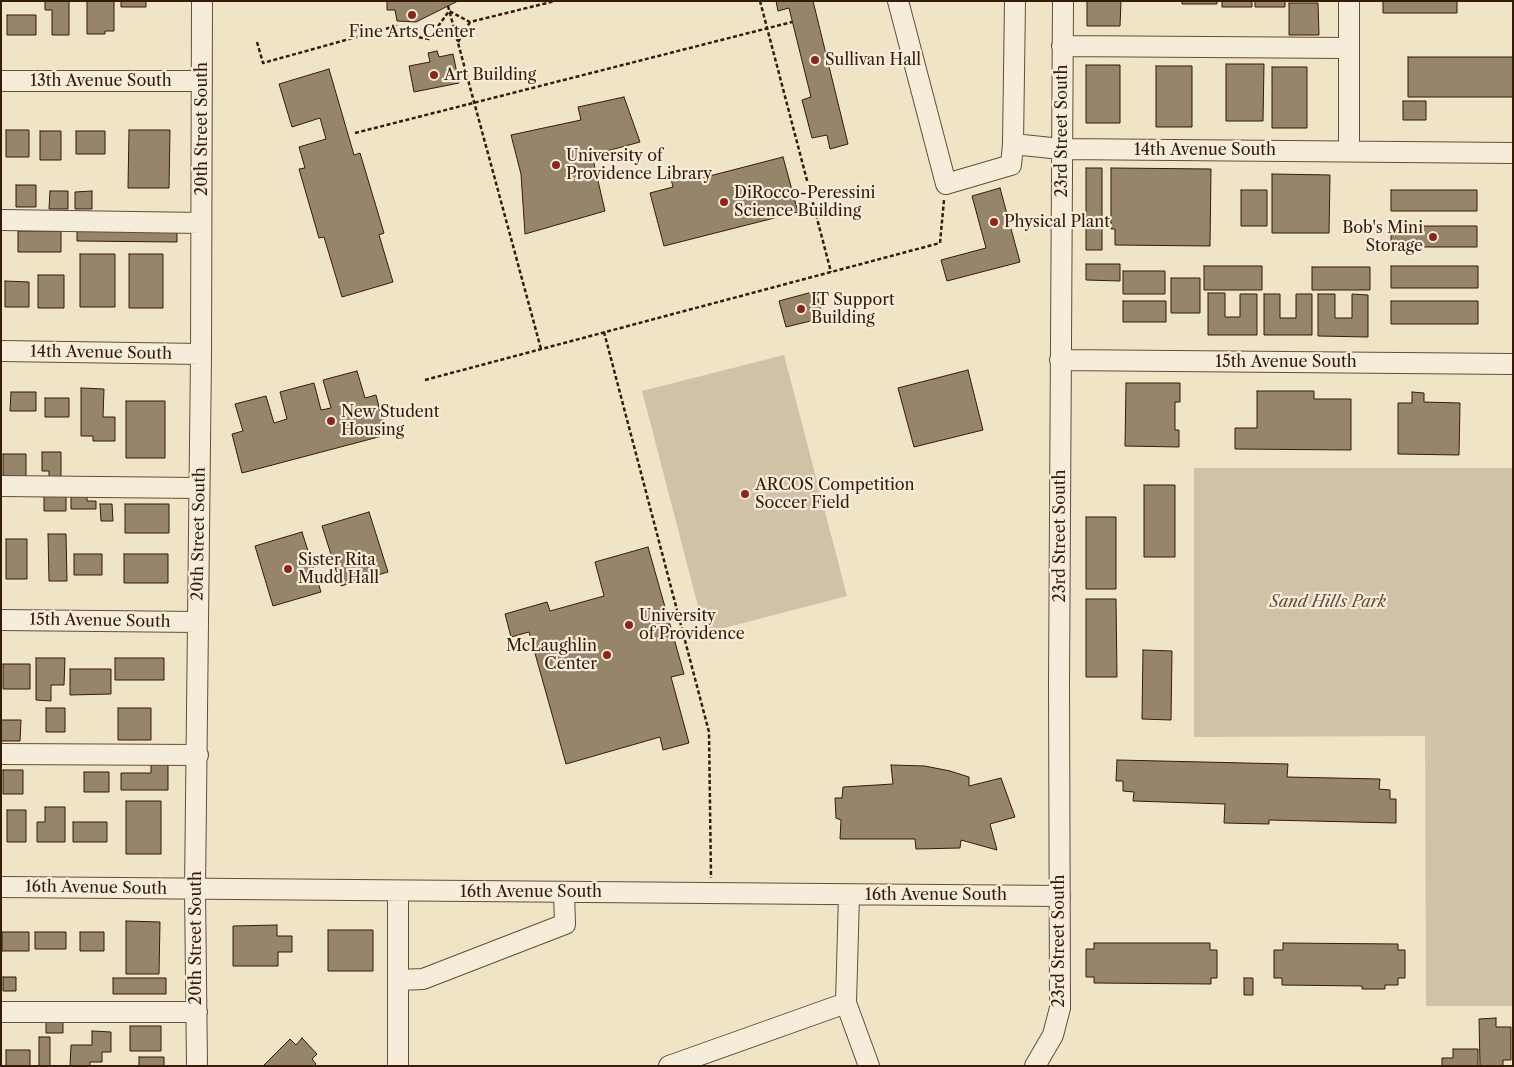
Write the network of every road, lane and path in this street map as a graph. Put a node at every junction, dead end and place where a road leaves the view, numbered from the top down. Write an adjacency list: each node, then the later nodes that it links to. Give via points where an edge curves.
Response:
1 (202, 1): 18 (street, 20th Street South)
2 (555, 1): 10 (path)
3 (760, 1): 12 (path)
4 (898, 1): 25 (street)
5 (1015, 1): 21 (street)
6 (1063, 1): 15 (street, 23rd Street South)
7 (1350, 1): 16 (street)
8 (448, 6): 9 (path)
9 (449, 11): 10 (path); 13 (path, via 429,39 399,34 396,26 263,63); 14 (path)
10 (470, 22): 14 (path)
11 (792, 22): 12 (path)
12 (767, 29): 19 (path); 28 (path)
13 (257, 42)
14 (458, 43): 19 (path)
15 (1062, 46): 16 (street); 22 (street, 23rd Street South)
16 (1349, 48): 23 (street)
17 (1, 81): 18 (street, 13th Avenue South)
18 (202, 81): 27 (street, 20th Street South)
19 (474, 103): 20 (path); 30 (path)
20 (355, 133)
21 (1013, 144): 22 (street, 14th Avenue South); 25 (street, via 1011,165)
22 (1062, 149): 23 (street, 14th Avenue South); 33 (street, 23rd Street South)
23 (1349, 151): 24 (street, 14th Avenue South)
24 (1513, 153)
25 (946, 184): 28 (path, via 940,242)
26 (1, 220): 27 (street)
27 (201, 223): 32 (street, 20th Street South)
28 (831, 272): 29 (path)
29 (604, 332): 30 (path); 46 (path, via 708,732)
30 (541, 350): 35 (path)
31 (1, 351): 32 (street, 14th Avenue South)
32 (201, 354): 37 (street, 20th Street South)
33 (1060, 360): 34 (street, 15th Avenue South); 48 (street, 23rd Street South)
34 (1513, 364)
35 (425, 380)
36 (1, 486): 37 (street)
37 (199, 488): 39 (street, 20th Street South)
38 (1, 620): 39 (street, 15th Avenue South)
39 (198, 622): 41 (street, 20th Street South)
40 (1, 754): 41 (street)
41 (198, 755): 43 (street, 20th Street South)
42 (1, 887): 43 (street, 16th Avenue South)
43 (195, 890): 44 (street, 16th Avenue South); 52 (street, 20th Street South)
44 (398, 891): 45 (street, 16th Avenue South); 49 (street)
45 (564, 892): 46 (street, 16th Avenue South); 49 (street, via 565,924 423,979)
46 (711, 894): 47 (street, 16th Avenue South)
47 (849, 894): 48 (street, 16th Avenue South); 50 (street)
48 (1060, 896): 57 (street, 23rd Street South, via 1060,1008 1053,1035)
49 (398, 980): 54 (street)
50 (846, 1003): 55 (street); 56 (street)
51 (1, 1012): 52 (street)
52 (197, 1012): 53 (street, 20th Street South)
53 (197, 1066)
54 (398, 1066)
55 (669, 1066)
56 (869, 1066)
57 (1035, 1066)

